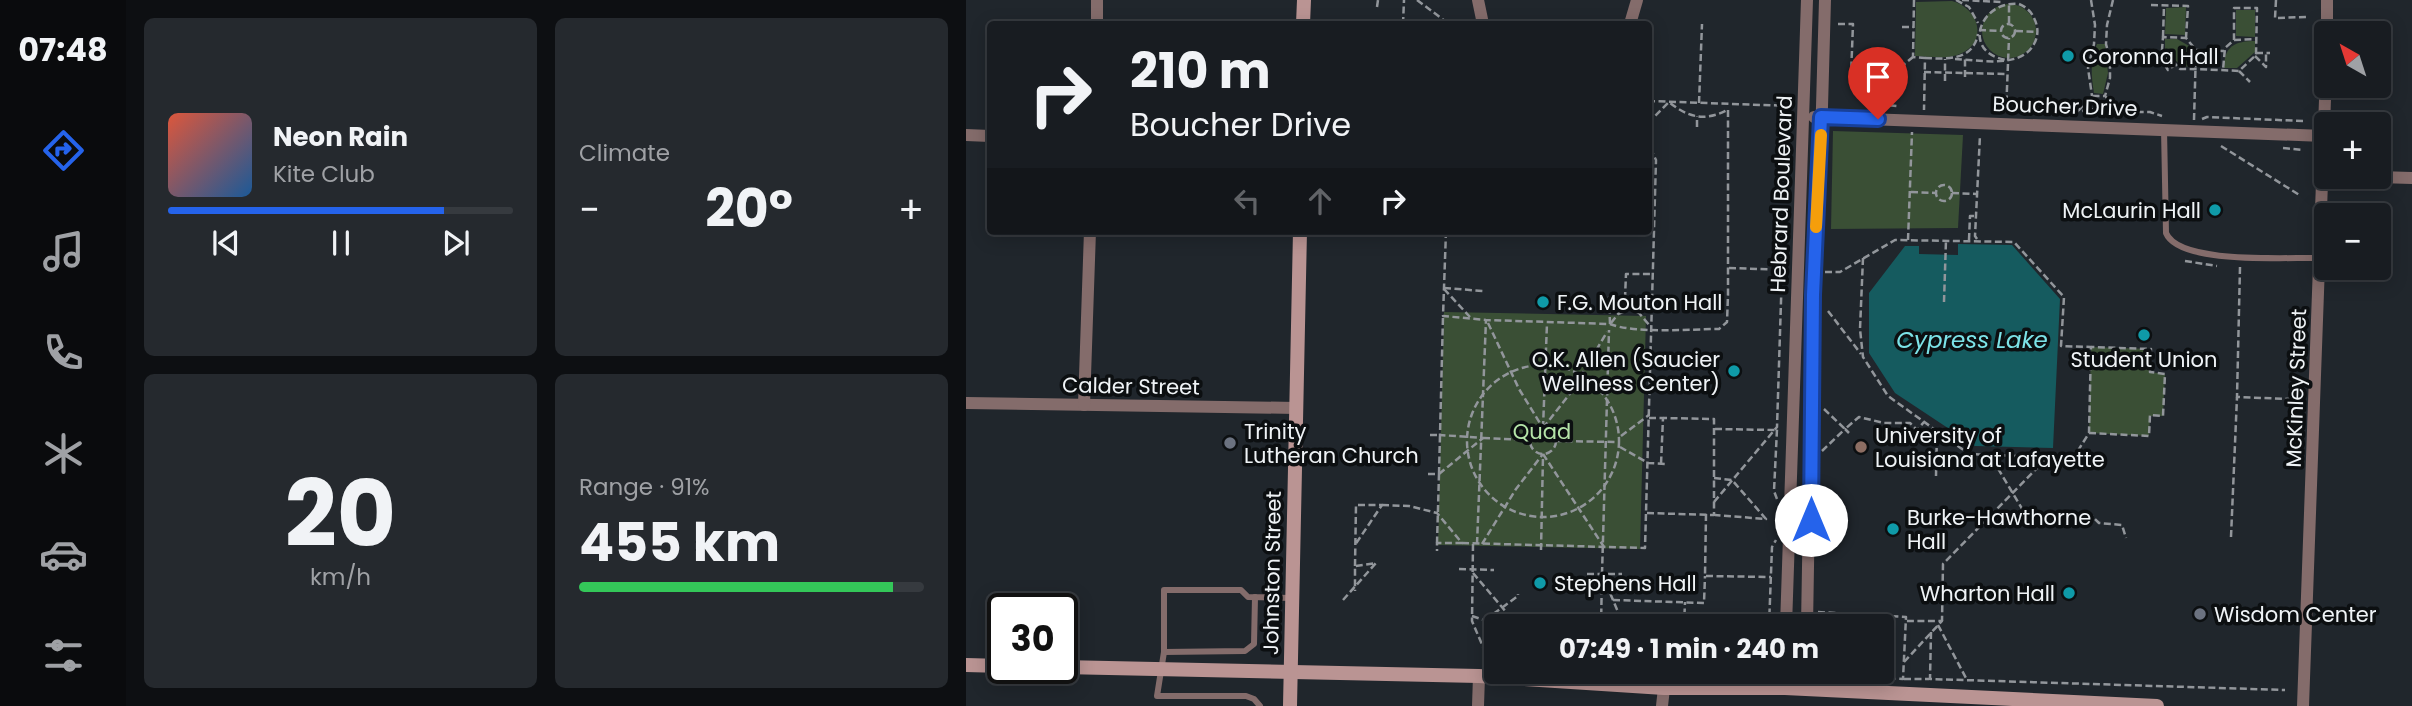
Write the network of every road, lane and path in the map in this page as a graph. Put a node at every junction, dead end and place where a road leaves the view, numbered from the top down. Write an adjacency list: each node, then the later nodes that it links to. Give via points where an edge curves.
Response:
1 (1097, 0): 21 (street)
2 (1304, 0): 22 (street)
3 (1378, 0): 19 (path)
4 (1404, 0): 23 (path)
5 (1417, 0): 24 (path)
6 (1478, 0): 25 (street)
7 (1637, 0): 26 (street)
8 (1807, 0): 71 (street, Hebrard Boulevard)
9 (1825, 0): 75 (street, Hebrard Boulevard)
10 (1914, 0): 32 (path)
11 (1955, 0): 16 (path); 33 (path, via 1975,14)
12 (2091, 0): 62 (path, via 2095,25 2088,68)
13 (2113, 0): 63 (path, via 2107,25 2110,78)
14 (2276, 0): 20 (path, via 2275,18)
15 (2327, 0): 27 (street)
16 (2007, 2): 30 (path); 33 (path, via 1984,14); 36 (path, via 2031,12)
17 (2151, 5): 18 (path)
18 (2164, 5): 37 (path); 39 (path, via 2188,6)
19 (1377, 7)
20 (2306, 17)
21 (1097, 21)
22 (1303, 21)
23 (1404, 21)
24 (1445, 21)
25 (1482, 21)
26 (1631, 21)
27 (2327, 21)
28 (1702, 24): 66 (path)
29 (1835, 24): 68 (path, via 1853,24 1851,76)
30 (2009, 24): 34 (path); 35 (path)
31 (1902, 27): 32 (path)
32 (1914, 27): 46 (path)
33 (1979, 30): 34 (path); 49 (path, via 1972,48); 51 (path, via 1987,51)
34 (2001, 31): 38 (path)
35 (2016, 31): 36 (path); 38 (path)
36 (2038, 32): 51 (path, via 2026,54)
37 (2163, 37): 39 (path); 45 (path, via 2162,50)
38 (2009, 38): 51 (path)
39 (2186, 38): 42 (path)
40 (2256, 39): 41 (path); 41 (path, via 2257,8 2234,8); 44 (path)
41 (2234, 40): 43 (path)
42 (2196, 50): 43 (path); 53 (path)
43 (2224, 51): 54 (path)
44 (2255, 54): 44 (path, via 2266,67 2268,53); 55 (path)
45 (2168, 56): 52 (path); 52 (path, via 2164,66 2168,70)
46 (1913, 57): 47 (path); 68 (path, via 1890,76)
47 (1925, 58): 48 (path); 56 (path)
48 (1945, 58): 49 (path); 57 (path)
49 (1955, 59): 50 (path)
50 (1965, 59): 51 (path); 59 (path)
51 (2007, 60): 58 (path)
52 (2176, 64): 53 (path, via 2180,69)
53 (2196, 69): 54 (path); 80 (path, via 2192,121 2207,117)
54 (2223, 70): 55 (path)
55 (2239, 71): 61 (path)
56 (1924, 72): 57 (path); 79 (path)
57 (1945, 73): 59 (path); 60 (path)
58 (2007, 74): 59 (path); 76 (path)
59 (1965, 75)
60 (1945, 81)
61 (2250, 82)
62 (2092, 96): 63 (path); 72 (path)
63 (2105, 96): 73 (path)
64 (1652, 101): 65 (path)
65 (1669, 102): 66 (path); 74 (path, via 1684,114); 78 (path)
66 (1699, 103): 67 (path)
67 (1729, 104): 70 (path); 71 (path)
68 (1888, 106): 69 (path)
69 (1900, 106)
70 (1728, 109): 74 (path); 124 (path, via 1727,322 1719,328)
71 (1804, 111): 75 (street, Boucher Drive); 131 (street, Hebrard Boulevard)
72 (2078, 111): 73 (path, via 2100,108); 76 (path)
73 (2120, 112): 77 (path)
74 (1698, 116): 81 (path)
75 (1821, 117): 79 (street, Boucher Drive); 132 (street, Hebrard Boulevard)
76 (2006, 117): 79 (street, Boucher Drive); 82 (street, Boucher Drive)
77 (2171, 117)
78 (1652, 119)
79 (1924, 120)
80 (2304, 121)
81 (1697, 127)
82 (2164, 130): 87 (street, Boucher Drive); 109 (lane, via 2166,233 2172,242 2210,255)
83 (1912, 132): 94 (path)
84 (966, 135): 86 (street)
85 (1980, 135): 97 (path)
86 (987, 136)
87 (2314, 136)
88 (2230, 145): 98 (path, via 2217,144)
89 (2278, 148): 90 (path)
90 (2303, 150)
91 (1652, 152): 100 (path, via 1656,160)
92 (2391, 177): 93 (street)
93 (2412, 178)
94 (1910, 192): 95 (path); 105 (path)
95 (1936, 193): 96 (path, via 1943,185); 96 (path, via 1944,201)
96 (1952, 193): 97 (path)
97 (1977, 194): 99 (path)
98 (2301, 196)
99 (1976, 216): 107 (path, via 1970,216); 108 (path)
100 (1654, 223): 113 (path)
101 (1090, 235): 138 (street)
102 (1300, 235): 139 (street, Johnston Street)
103 (1446, 235): 115 (path)
104 (1783, 239): 145 (path)
105 (1908, 240): 106 (path); 127 (path, via 1895,240 1863,258)
106 (1945, 240): 107 (path); 117 (path)
107 (1969, 240): 108 (path)
108 (1978, 241): 126 (path, via 2014,242 2064,298 2061,346)
109 (2314, 258)
110 (2185, 261): 111 (path)
111 (2217, 266)
112 (2229, 267): 134 (path, via 2240,267)
113 (1653, 274): 123 (path, via 1626,274 1625,298 1609,297); 124 (path)
114 (2319, 280): 261 (street, McKinley Street)
115 (1444, 288): 116 (path); 119 (path); 120 (path)
116 (1483, 290)
117 (1944, 302)
118 (1828, 311): 127 (path)
119 (1443, 316): 120 (path); 152 (path)
120 (1470, 317): 121 (path)
121 (1486, 320): 122 (path); 129 (path); 133 (path)
122 (1547, 323): 123 (path); 128 (path)
123 (1610, 324): 124 (path); 124 (path, via 1631,309); 125 (path)
124 (1651, 329): 141 (path)
125 (1609, 330): 130 (path); 136 (path)
126 (2091, 347): 150 (path); 150 (path, via 2151,349 2150,372 2165,374 2162,416 2150,415 2149,436)
127 (1863, 357): 143 (path, via 1888,396)
128 (1546, 366): 129 (path); 130 (path); 144 (path)
129 (1511, 373): 133 (path); 144 (path)
130 (1582, 376): 136 (path); 144 (path)
131 (1794, 389): 132 (street); 209 (street, Hebrard Boulevard)
132 (1810, 390): 210 (street, Hebrard Boulevard)
133 (1484, 393): 154 (path, via 1470,418); 155 (path)
134 (2237, 397): 135 (path); 189 (path)
135 (2290, 399)
136 (1607, 400): 153 (path); 158 (path)
137 (966, 403): 138 (street, Calder Street)
138 (1084, 405): 139 (street, Calder Street)
139 (1296, 408): 213 (street, Johnston Street)
140 (1823, 408): 147 (path)
141 (1649, 416): 142 (path); 153 (path); 166 (path)
142 (1663, 418): 146 (path, via 1714,419); 166 (path, via 1664,464)
143 (1924, 422): 147 (path, via 1917,430 1910,423 1859,417); 148 (path)
144 (1543, 428): 156 (path); 157 (path, via 1552,432)
145 (1776, 428): 146 (path); 171 (path); 175 (path)
146 (1714, 429): 170 (path)
147 (1845, 429): 149 (path); 162 (path)
148 (1937, 431): 164 (path, via 1969,454); 169 (path)
149 (1849, 433)
150 (2088, 433): 165 (path, via 2074,457)
151 (1430, 435): 152 (path)
152 (1440, 435): 154 (path); 168 (path)
153 (1620, 437): 159 (path)
154 (1467, 438): 155 (path); 161 (path)
155 (1483, 438): 156 (path); 161 (path); 172 (path)
156 (1530, 440): 163 (path, via 1534,450)
157 (1555, 441): 158 (path); 163 (path, via 1552,450)
158 (1606, 442): 159 (path); 173 (path)
159 (1620, 442): 160 (path)
160 (1620, 447): 166 (path); 173 (path)
161 (1468, 449): 168 (path); 172 (path)
162 (1822, 451)
163 (1543, 454): 178 (path); 179 (path); 186 (path)
164 (1990, 455): 165 (path); 174 (path)
165 (2048, 457): 174 (path)
166 (1648, 463): 182 (path)
167 (1428, 474): 168 (path)
168 (1439, 474): 181 (path)
169 (1936, 476)
170 (1714, 478): 171 (path); 176 (path)
171 (1732, 480): 176 (path); 180 (path)
172 (1481, 485): 178 (path); 194 (path)
173 (1605, 486): 179 (path); 196 (path)
174 (2012, 494): 191 (path, via 2027,517 2092,516 2099,523 2122,525); 230 (path, via 1943,564)
175 (1777, 500)
176 (1714, 502): 184 (path)
177 (1382, 505): 181 (path); 195 (path); 195 (path, via 1356,505)
178 (1505, 507): 186 (path); 194 (path)
179 (1579, 510): 186 (path); 196 (path)
180 (1759, 510): 185 (path); 187 (path)
181 (1437, 513): 192 (path); 193 (path)
182 (1646, 513): 183 (path); 196 (path, via 1645,548)
183 (1706, 514): 184 (path); 206 (path)
184 (1714, 515): 185 (path)
185 (1752, 517): 187 (path)
186 (1542, 518): 197 (path)
187 (1766, 519): 188 (path)
188 (1777, 519)
189 (2231, 537)
190 (1776, 538): 207 (path)
191 (2126, 538)
192 (1437, 543): 193 (path); 198 (path)
193 (1462, 543): 194 (path)
194 (1477, 544): 197 (path); 202 (path)
195 (1355, 545): 199 (path)
196 (1604, 547): 197 (path); 204 (path)
197 (1541, 548)
198 (1437, 551)
199 (1355, 566): 208 (path); 208 (path, via 1376,563)
200 (1459, 569): 202 (path)
201 (1494, 570): 202 (path)
202 (1473, 571): 217 (path); 227 (path)
203 (1587, 574): 204 (path)
204 (1602, 574): 205 (path); 215 (path); 221 (path)
205 (1622, 574)
206 (1704, 576): 207 (path); 216 (path, via 1704,603)
207 (1771, 577): 224 (path)
208 (1354, 589): 214 (path)
209 (1788, 592): 210 (street); 225 (street, Hebrard Boulevard)
210 (1808, 593): 226 (street, Hebrard Boulevard)
211 (1518, 594): 217 (path)
212 (1255, 597): 213 (lane); 234 (lane, via 1254,644 1245,651); 234 (lane, via 1241,590 1164,590)
213 (1293, 598): 240 (street, Johnston Street)
214 (1343, 600)
215 (1614, 600): 216 (path); 222 (path)
216 (1685, 602): 223 (path)
217 (1503, 608): 219 (path); 220 (path)
218 (1817, 612): 229 (path, via 1906,617)
219 (1494, 614)
220 (1508, 614)
221 (1601, 614)
222 (1619, 614)
223 (1684, 614)
224 (1769, 614)
225 (1787, 614)
226 (1807, 614)
227 (1472, 615): 228 (path); 233 (path)
228 (1484, 620)
229 (1906, 621): 230 (path); 235 (path)
230 (1942, 621): 231 (path)
231 (1938, 625): 232 (path); 245 (path)
232 (1931, 632): 235 (path); 244 (path)
233 (1484, 649)
234 (1164, 652): 239 (lane)
235 (1904, 662): 243 (path)
236 (966, 665): 237 (street)
237 (987, 666)
238 (1078, 667): 239 (street)
239 (1162, 668): 240 (street); 252 (lane)
240 (1291, 670): 241 (street); 257 (street, Johnston Street)
241 (1479, 676): 248 (street); 258 (street)
242 (1894, 678): 243 (path)
243 (1903, 679): 244 (path)
244 (1930, 679): 245 (path)
245 (1967, 680): 251 (path)
246 (1784, 684): 249 (street)
247 (1807, 684): 250 (street)
248 (1664, 688): 249 (street); 259 (street)
249 (1784, 688): 250 (street)
250 (1805, 689): 260 (street)
251 (2285, 690)
252 (1157, 696): 253 (lane); 254 (lane)
253 (1206, 696): 255 (lane); 256 (lane, via 1246,696)
254 (1156, 706)
255 (1206, 706)
256 (1260, 706)
257 (1290, 706)
258 (1478, 706)
259 (1662, 706)
260 (2157, 706)
261 (2304, 706)

